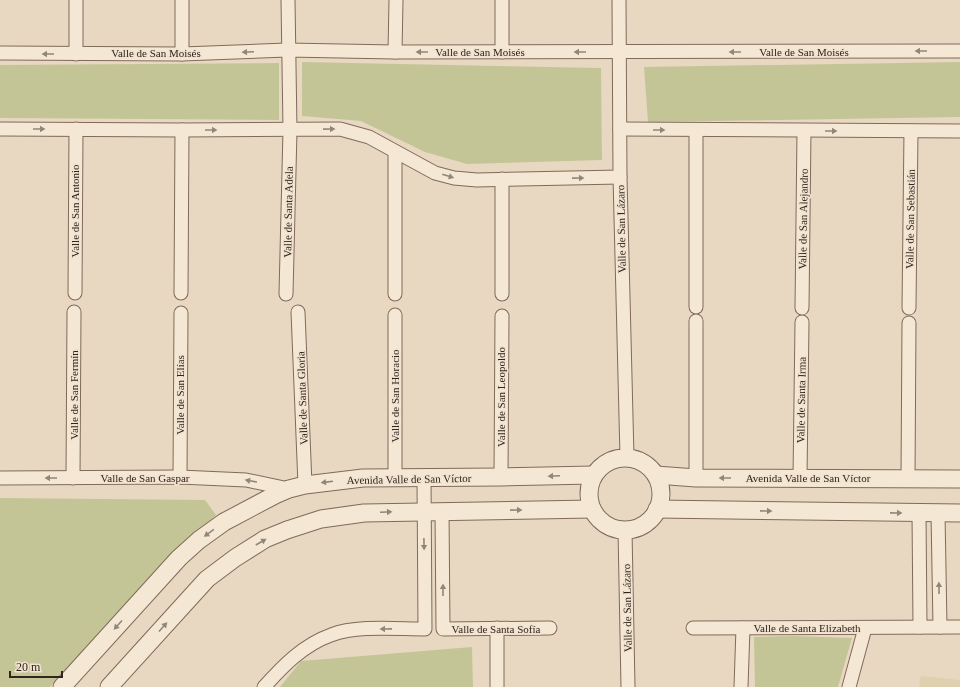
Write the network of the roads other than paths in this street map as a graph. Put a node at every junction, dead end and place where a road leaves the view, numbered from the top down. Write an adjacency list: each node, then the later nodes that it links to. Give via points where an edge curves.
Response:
1 (76, 0): 13 (street)
2 (182, 0): 14 (street)
3 (288, 0): 7 (street, Valle de Santa Adela)
4 (396, 0): 9 (street)
5 (502, 0): 10 (street)
6 (619, 0): 11 (street, Valle de San Lázaro)
7 (287, 50): 9 (street, Valle de San Moisés); 14 (street, Valle de San Moisés, one-way to 14); 19 (street, Valle de Santa Adela)
8 (960, 51): 11 (street, Valle de San Moisés, one-way to 11)
9 (395, 52): 10 (street, Valle de San Moisés, one-way to 9)
10 (502, 52): 11 (street, Valle de San Moisés, one-way to 10)
11 (619, 52): 16 (street, Valle de San Lázaro)
12 (0, 53): 13 (street, Valle de San Moisés, one-way to 12)
13 (76, 54): 14 (street, Valle de San Moisés)
14 (182, 54)
15 (0, 129): 17 (street, one-way to 17)
16 (620, 129): 20 (street, one-way to 20); 25 (street, Valle de San Lázaro)
17 (76, 130): 18 (street); 27 (street, Valle de San Antonio)
18 (182, 130): 19 (street, one-way to 19); 28 (street)
19 (290, 130): 24 (street, one-way to 24, via 340,129 369,137); 29 (street, Valle de Santa Adela)
20 (696, 130): 21 (street); 32 (street)
21 (804, 131): 22 (street, one-way to 22); 33 (street, Valle de San Alejandro)
22 (911, 131): 23 (street); 34 (street, Valle de San Sebastián)
23 (960, 131)
24 (395, 152): 26 (street, one-way to 26, via 435,172 454,178); 30 (street)
25 (620, 177): 26 (street, one-way to 25); 43 (street, Valle de San Lázaro)
26 (502, 180): 31 (street)
27 (74, 293)
28 (181, 293)
29 (286, 294)
30 (395, 294)
31 (502, 294)
32 (696, 307)
33 (802, 308)
34 (909, 308)
35 (74, 312): 49 (street, Valle de San Fermín)
36 (298, 312): 56 (street, Valle de Santa Gloria)
37 (181, 313): 46 (street, Valle de San Elías)
38 (395, 315): 50 (street, Valle de San Horacio)
39 (502, 316): 51 (street, Valle de San Leopoldo)
40 (696, 322): 52 (street)
41 (802, 322): 53 (street, Valle de Santa Irma)
42 (909, 323): 54 (street)
43 (627, 457): 44 (street, via 609,461); 45 (street, via 644,463)
44 (594, 475): 51 (street, Avenida Valle de San Víctor, one-way to 51); 57 (street, via 588,491)
45 (656, 475): 52 (street, Avenida Valle de San Víctor); 58 (street, via 661,494)
46 (180, 477): 49 (street, Valle de San Gaspar); 56 (street, Valle de San Gaspar, one-way to 46, via 246,480)
47 (424, 477): 50 (street, Avenida Valle de San Víctor); 51 (street, Avenida Valle de San Víctor); 59 (street)
48 (0, 478): 49 (street, Valle de San Gaspar, one-way to 48)
49 (73, 478)
50 (395, 478): 56 (street, Avenida Valle de San Víctor, one-way to 56, via 363,478)
51 (501, 478)
52 (696, 478): 53 (street, Avenida Valle de San Víctor, one-way to 52)
53 (800, 478): 54 (street, Avenida Valle de San Víctor)
54 (908, 479): 55 (street, Avenida Valle de San Víctor)
55 (960, 479)
56 (297, 487): 73 (street, Avenida Valle de San Víctor, one-way to 73, via 224,522 199,540 179,558)
57 (592, 509): 60 (street, one-way to 57); 64 (street, via 598,519 611,527)
58 (657, 509): 61 (street, one-way to 61); 64 (street, via 650,520 638,527)
59 (424, 511): 60 (street); 74 (street, one-way to 59, via 207,579 265,539 321,519 364,513); 75 (street, one-way to 75, via 425,629 353,630 331,634 295,655)
60 (442, 511): 68 (street, Valle de Santa Sofía, one-way to 60, via 443,629)
61 (919, 513): 62 (street); 65 (street)
62 (938, 513): 63 (street); 66 (street, one-way to 62)
63 (960, 513)
64 (625, 530): 77 (street, Valle de San Lázaro)
65 (920, 627): 66 (street, Valle de Santa Elizabeth); 72 (street, Valle de Santa Elizabeth)
66 (940, 627): 67 (street, Valle de Santa Elizabeth)
67 (960, 627)
68 (498, 628): 69 (street, Valle de Santa Sofía); 76 (street)
69 (550, 628)
70 (693, 628): 71 (street, Valle de Santa Elizabeth)
71 (743, 628): 72 (street, Valle de Santa Elizabeth); 78 (street)
72 (864, 628): 79 (street)
73 (62, 687)
74 (109, 687)
75 (264, 687)
76 (497, 687)
77 (628, 687)
78 (741, 687)
79 (848, 687)

